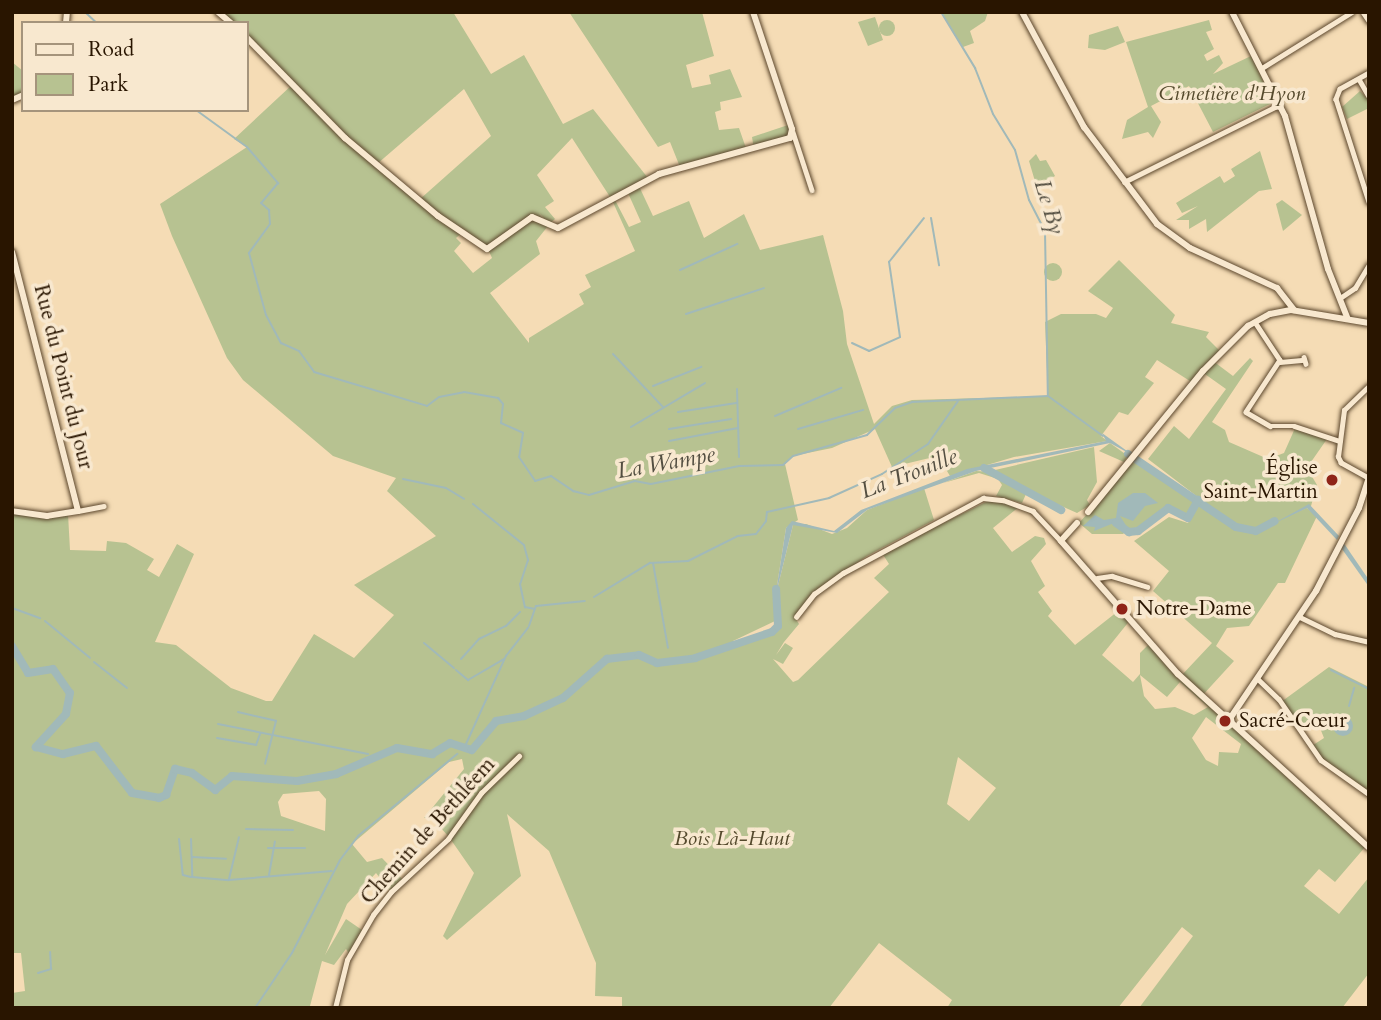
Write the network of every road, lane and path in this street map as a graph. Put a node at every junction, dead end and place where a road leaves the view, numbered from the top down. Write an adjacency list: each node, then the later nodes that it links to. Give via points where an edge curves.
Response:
1 (753, 12): 13 (street)
2 (1022, 12): 14 (street, via 1075,113)
3 (1232, 12): 8 (street)
4 (1352, 12): 8 (street)
5 (1363, 12): 6 (street)
6 (1369, 21)
7 (248, 39): 13 (street, via 345,138 438,216 465,230 486,249 532,217 558,228 648,178 786,141)
8 (1262, 68): 12 (street)
9 (1369, 73): 10 (street)
10 (1359, 79): 11 (street); 16 (street, via 1337,93)
11 (1369, 96)
12 (1280, 105): 14 (street); 19 (street)
13 (793, 132): 15 (street)
14 (1123, 182): 20 (street, via 1172,237 1275,286)
15 (812, 190)
16 (1369, 202)
17 (12, 252): 31 (street, Rue du Point du Jour)
18 (1369, 265): 19 (street, via 1355,288)
19 (1340, 298): 21 (street)
20 (1294, 310): 21 (street); 22 (street)
21 (1347, 317): 23 (street)
22 (1255, 322): 25 (street); 32 (street, via 1225,346)
23 (1369, 323)
24 (1304, 360): 25 (street)
25 (1280, 362): 27 (street, via 1246,412 1270,426 1294,425)
26 (1369, 386): 27 (street, via 1345,407)
27 (1340, 441): 28 (street, via 1341,463)
28 (1368, 477): 38 (street, via 1364,498)
29 (104, 506): 31 (street)
30 (12, 511): 31 (street, via 47,516)
31 (78, 511)
32 (1088, 512)
33 (1077, 523): 34 (street)
34 (1061, 541): 35 (street); 37 (street, via 1033,511 1010,501 983,498 843,573 814,594)
35 (1097, 578): 36 (street, via 1113,575); 41 (street, via 1180,677)
36 (1147, 587)
37 (796, 617)
38 (1300, 617): 39 (street, via 1335,634); 40 (street)
39 (1369, 642)
40 (1257, 678): 41 (street); 43 (street, via 1279,699 1321,760)
41 (1229, 720): 44 (street)
42 (519, 756): 45 (street, Chemin de Bethléem, via 481,793 448,839 379,907 354,945)
43 (1369, 794)
44 (1369, 848)
45 (335, 1008)

